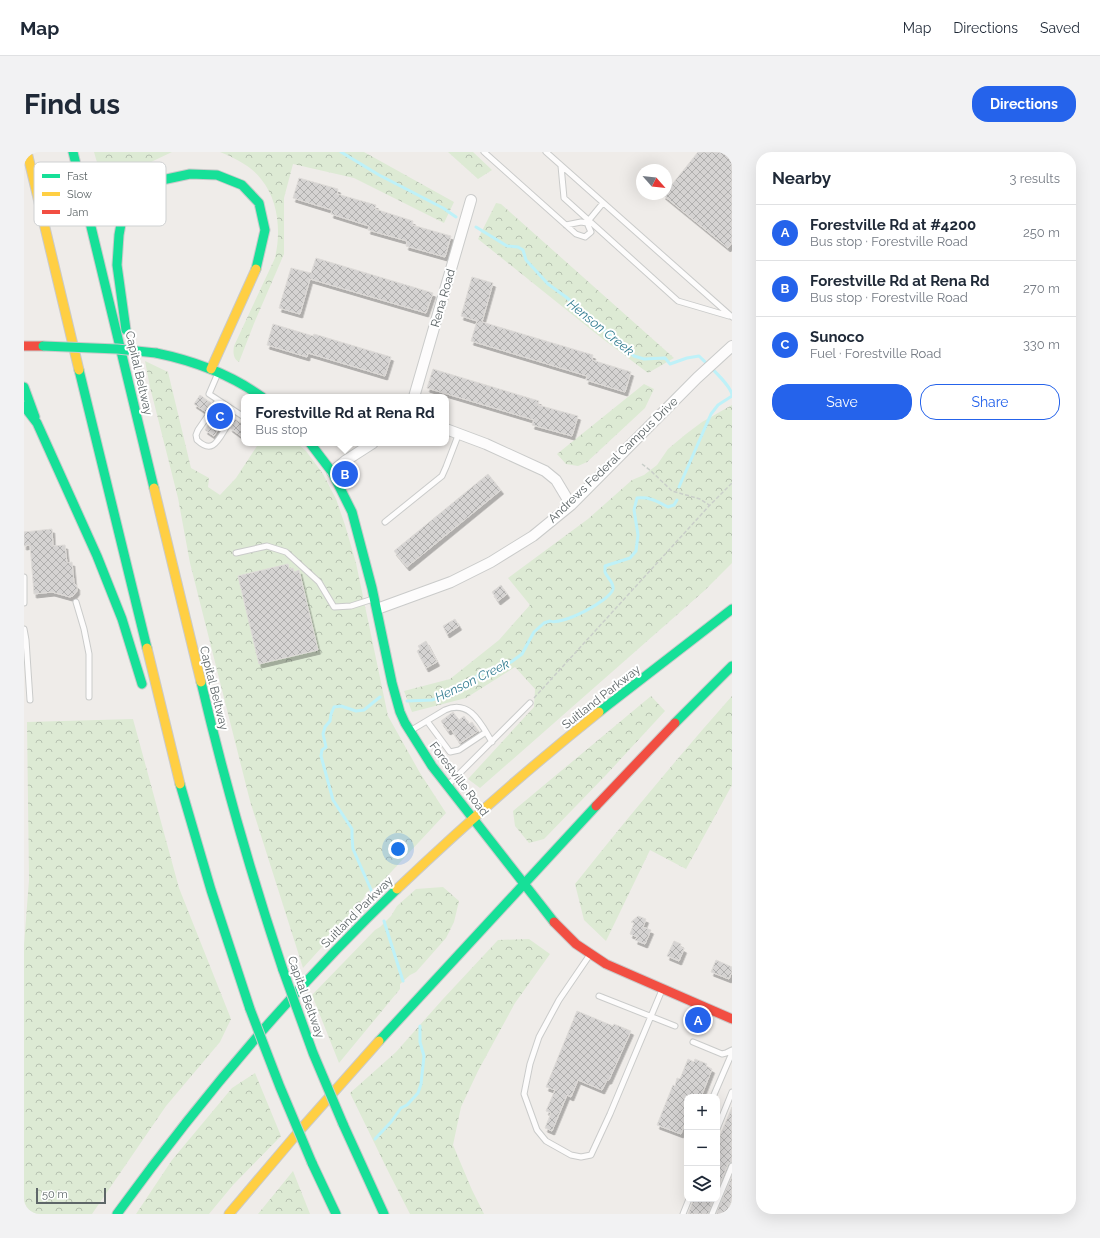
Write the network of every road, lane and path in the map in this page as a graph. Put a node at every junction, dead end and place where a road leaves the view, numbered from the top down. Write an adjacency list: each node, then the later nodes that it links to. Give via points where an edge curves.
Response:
1 (27, 152): 8 (main road)
2 (73, 152): 5 (main road, Capital Beltway)
3 (484, 152): 12 (lane)
4 (546, 152): 6 (lane)
5 (75, 162)
6 (561, 166): 10 (lane); 11 (lane, via 564,198)
7 (240, 173): 19 (main road, via 252,185 259,199 266,237)
8 (34, 181)
9 (472, 200): 23 (street, Rena Road)
10 (604, 203): 11 (lane); 16 (lane)
11 (588, 222): 12 (lane); 12 (lane, via 591,232 585,237 576,234); 16 (lane, via 678,301)
12 (566, 225)
13 (45, 226): 61 (main road)
14 (91, 226): 21 (main road, Capital Beltway)
15 (121, 226): 21 (main road, via 117,272 124,312)
16 (732, 317)
17 (27, 345): 19 (main road, bridge, via 156,353)
18 (732, 346): 40 (street, Andrews Federal Campus Drive)
19 (215, 370): 22 (main road); 24 (lane, via 209,394)
20 (24, 388): 31 (main road)
21 (130, 388): 82 (main road, Capital Beltway, bridge, via 209,717 260,901 313,1053)
22 (257, 394)
23 (415, 394)
24 (218, 400): 25 (lane); 27 (lane)
25 (214, 406)
26 (26, 410): 31 (main road)
27 (237, 412): 29 (lane); 30 (lane)
28 (209, 414): 32 (lane, via 196,435 202,444 208,447 214,445)
29 (241, 415)
30 (233, 418)
31 (37, 424): 52 (main road, via 111,590)
32 (227, 426)
33 (449, 430): 34 (street)
34 (459, 433): 40 (street, via 545,471 556,480); 42 (lane, via 442,476)
35 (312, 446): 38 (main road, Forestville Road)
36 (368, 446): 38 (street)
37 (642, 464): 41 (path, via 674,492 700,500)
38 (332, 472): 45 (main road, Forestville Road, via 352,512)
39 (732, 483): 41 (path)
40 (571, 505): 48 (street, Andrews Federal Campus Drive, via 533,536 491,562 451,582)
41 (709, 506): 55 (path)
42 (386, 522)
43 (236, 553): 45 (lane, via 267,546 286,552 319,582 334,607 351,606)
44 (24, 577): 47 (lane)
45 (374, 598): 48 (main road, Forestville Road)
46 (76, 602): 53 (lane, via 89,654)
47 (24, 603)
48 (377, 609): 58 (main road, Forestville Road, via 392,683 400,712)
49 (732, 609): 63 (main road, Suitland Parkway, via 558,746)
50 (24, 631): 54 (lane)
51 (732, 666): 64 (main road)
52 (145, 691)
53 (89, 697)
54 (30, 700)
55 (530, 703): 60 (lane)
56 (154, 713): 61 (main road)
57 (427, 721): 58 (lane); 59 (lane, via 450,708 464,708 474,715); 59 (lane, via 450,752 459,750)
58 (410, 732): 62 (main road, Forestville Road)
59 (486, 732): 60 (lane)
60 (492, 742): 62 (lane)
61 (176, 770): 81 (main road, bridge, via 197,846 250,1009 312,1163)
62 (447, 785): 63 (main road, Forestville Road)
63 (473, 818): 64 (main road, Forestville Road); 79 (main road, Suitland Parkway, via 377,908 285,1004 185,1123)
64 (524, 884): 65 (main road, Forestville Road, via 566,937); 80 (main road, via 359,1062)
65 (590, 955): 66 (main road, Forestville Road); 68 (lane, via 559,1000 538,1037 530,1064 524,1094 537,1130 546,1140 571,1155 591,1155)
66 (662, 989): 68 (lane); 69 (main road, Forestville Road)
67 (600, 996): 68 (lane)
68 (651, 1016): 70 (lane)
69 (732, 1019)
70 (675, 1026)
71 (693, 1042): 72 (lane, via 722,1054)
72 (732, 1052): 74 (lane)
73 (732, 1092): 75 (lane)
74 (714, 1094)
75 (720, 1122)
76 (732, 1166): 84 (lane)
77 (688, 1202): 83 (lane)
78 (732, 1211): 85 (lane)
79 (117, 1214)
80 (229, 1214)
81 (336, 1214)
82 (384, 1214)
83 (683, 1214)
84 (712, 1214)
85 (731, 1214)

